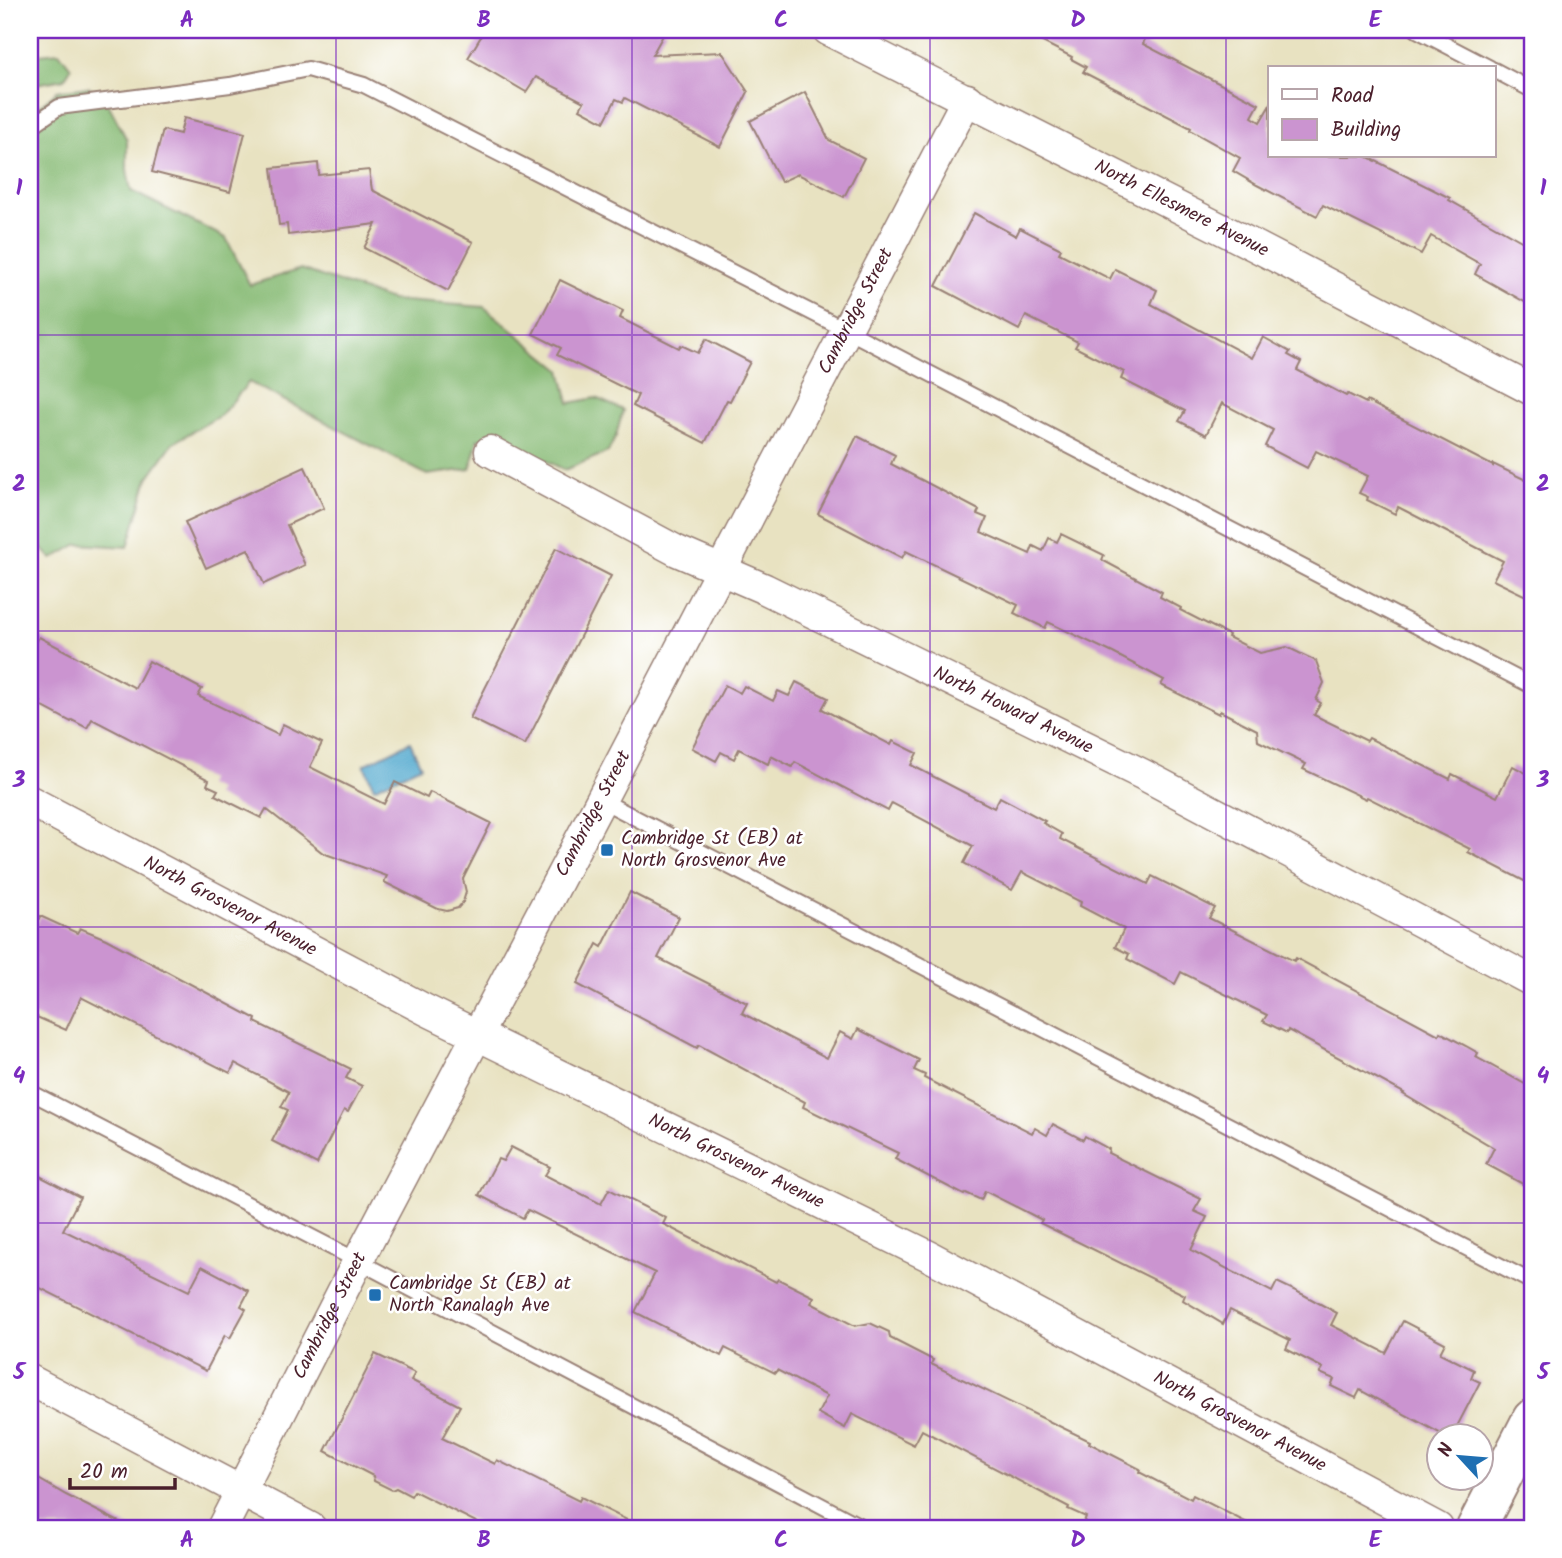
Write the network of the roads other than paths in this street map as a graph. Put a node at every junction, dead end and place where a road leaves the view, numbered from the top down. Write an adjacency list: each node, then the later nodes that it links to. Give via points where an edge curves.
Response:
1 (828, 30): 6 (street, North Ellesmere Avenue)
2 (1417, 30): 3 (lane)
3 (1486, 66)
4 (1496, 71): 5 (lane)
5 (1532, 90)
6 (967, 99): 8 (street, Cambridge Street); 9 (street, North Ellesmere Avenue)
7 (30, 127): 8 (lane, via 59,107 230,85 308,69 369,87)
8 (846, 330): 11 (street, Cambridge Street); 12 (lane)
9 (1532, 390)
10 (490, 451): 11 (street, North Howard Avenue, via 677,551)
11 (721, 569): 13 (street, Cambridge Street); 15 (street, North Howard Avenue, via 1142,774)
12 (1532, 686)
13 (601, 800): 16 (street, Cambridge Street); 19 (lane)
14 (30, 801): 16 (street, North Grosvenor Avenue)
15 (1532, 981)
16 (477, 1034): 18 (street, Cambridge Street); 26 (street, North Grosvenor Avenue, via 929,1256)
17 (30, 1092): 18 (lane)
18 (358, 1261): 22 (street, Cambridge Street); 25 (lane)
19 (1532, 1282)
20 (30, 1381): 22 (street)
21 (1532, 1419): 27 (street)
22 (240, 1492): 23 (street, Cambridge Street); 24 (street)
23 (222, 1528)
24 (311, 1528)
25 (864, 1528)
26 (1438, 1528)
27 (1476, 1528)

